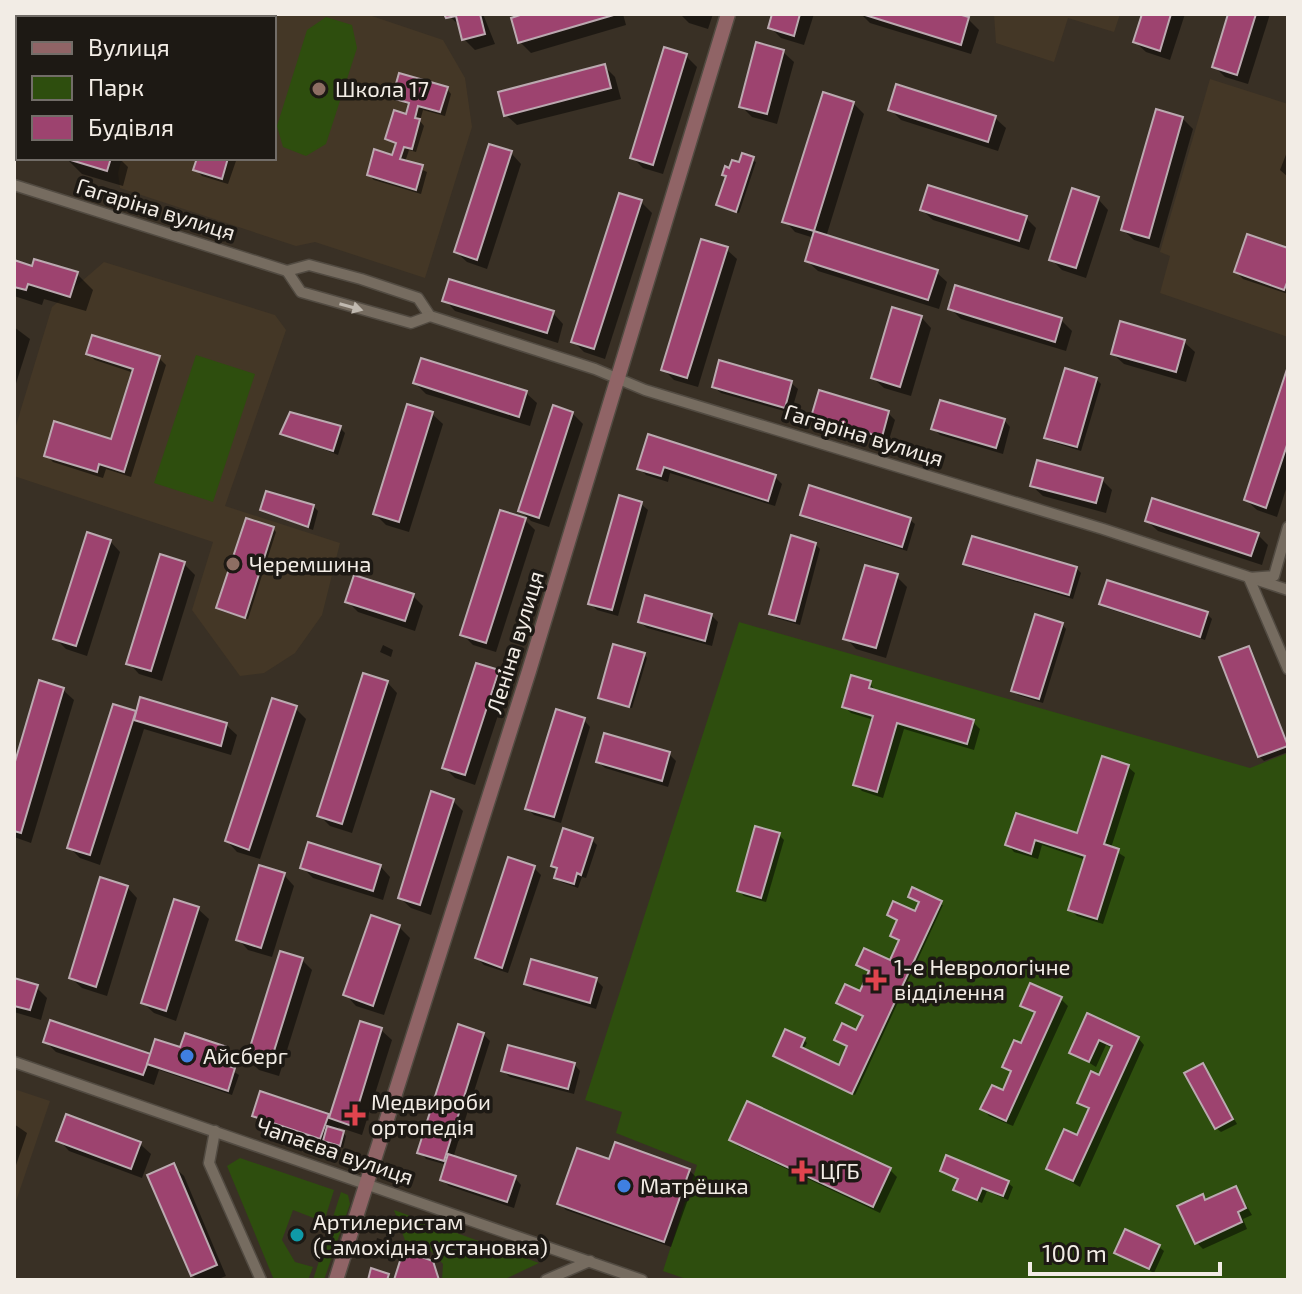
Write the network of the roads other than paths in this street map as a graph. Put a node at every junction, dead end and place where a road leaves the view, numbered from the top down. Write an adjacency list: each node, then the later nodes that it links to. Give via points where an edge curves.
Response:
1 (728, 14): 5 (street, Леніна вулиця)
2 (14, 185): 3 (street, Гагаріна вулиця)
3 (287, 271): 4 (street, Гагаріна вулиця, via 309,265 361,279 418,298); 4 (street, Гагаріна вулиця, one-way to 4, via 301,292 411,323)
4 (430, 316): 5 (street, Гагаріна вулиця)
5 (618, 379): 7 (street, Гагаріна вулиця); 12 (street, Леніна вулиця)
6 (1288, 527): 7 (street, via 1274,576)
7 (1249, 578): 8 (street, Гагаріна вулиця); 9 (street)
8 (1288, 590)
9 (1288, 669)
10 (14, 1062): 11 (street, Чапаєва вулиця)
11 (215, 1131): 12 (street, Чапаєва вулиця); 14 (street, via 209,1163)
12 (368, 1183): 13 (street, Чапаєва вулиця); 15 (street, Леніна вулиця)
13 (590, 1261): 16 (street); 17 (street, Чапаєва вулиця)
14 (261, 1280)
15 (336, 1280)
16 (546, 1280)
17 (642, 1280)

